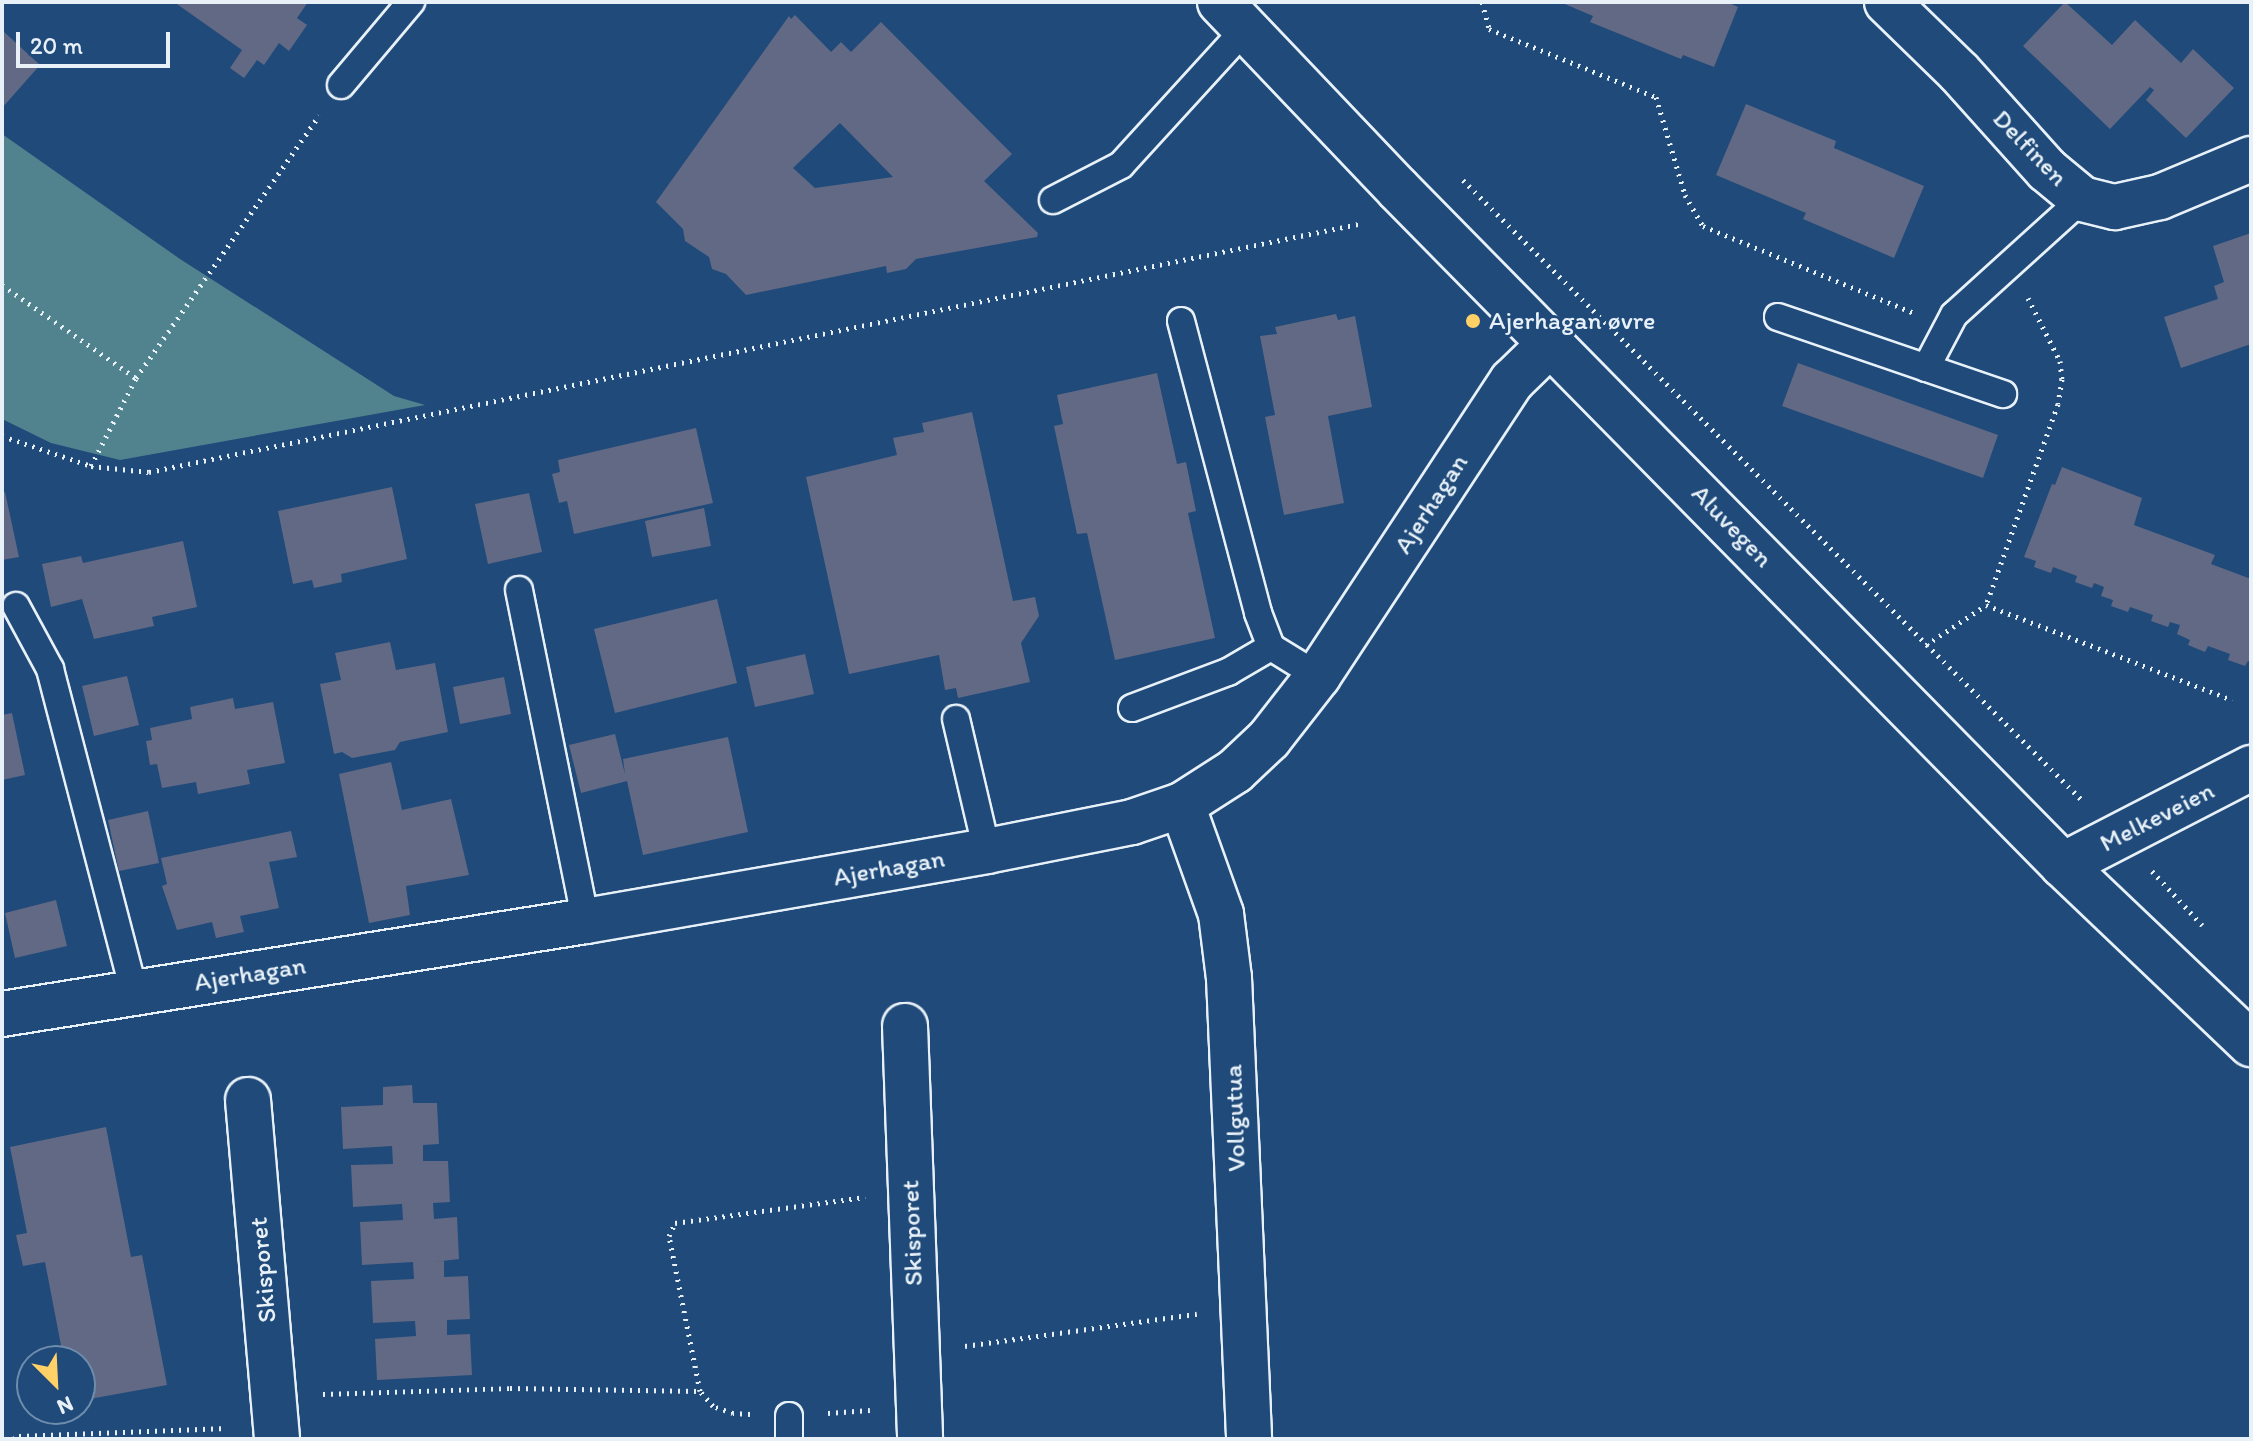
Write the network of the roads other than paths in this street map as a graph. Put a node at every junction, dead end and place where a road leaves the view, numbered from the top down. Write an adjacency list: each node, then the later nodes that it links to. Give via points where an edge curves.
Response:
1 (411, 2): 4 (lane)
2 (1887, 2): 6 (street, Delfinen, via 2047,170)
3 (1233, 15): 7 (lane, via 1121,165); 10 (street, Aluvegen)
4 (341, 85)
5 (2251, 159): 6 (street, Delfinen, via 2160,197 2115,207)
6 (2082, 199): 11 (lane, via 1946,326)
7 (1053, 200)
8 (1778, 317): 11 (lane)
9 (1181, 321): 15 (lane)
10 (1552, 342): 16 (street, Ajerhagan, via 1512,381); 22 (street, Aluvegen)
11 (1926, 368): 12 (lane)
12 (2003, 394)
13 (519, 590): 23 (lane)
14 (16, 606): 24 (lane, via 50,669)
15 (1271, 647): 16 (lane); 17 (lane, via 1228,672)
16 (1318, 676): 20 (street, Ajerhagan, via 1269,739 1235,771)
17 (1132, 708)
18 (956, 719): 21 (lane)
19 (2251, 768): 22 (street, Melkeveien)
20 (1182, 805): 21 (street, Ajerhagan, via 1132,822); 31 (street, Vollgutua, via 1221,914 1229,978)
21 (987, 851): 23 (street, Ajerhagan)
22 (2063, 865): 27 (street, Aluvegen)
23 (586, 921): 24 (street, Ajerhagan)
24 (134, 992): 25 (street, Ajerhagan)
25 (2, 1014)
26 (905, 1026): 30 (street, Skisporet)
27 (2251, 1044)
28 (248, 1100): 29 (street, Skisporet)
29 (276, 1420)
30 (919, 1423)
31 (1249, 1439)

